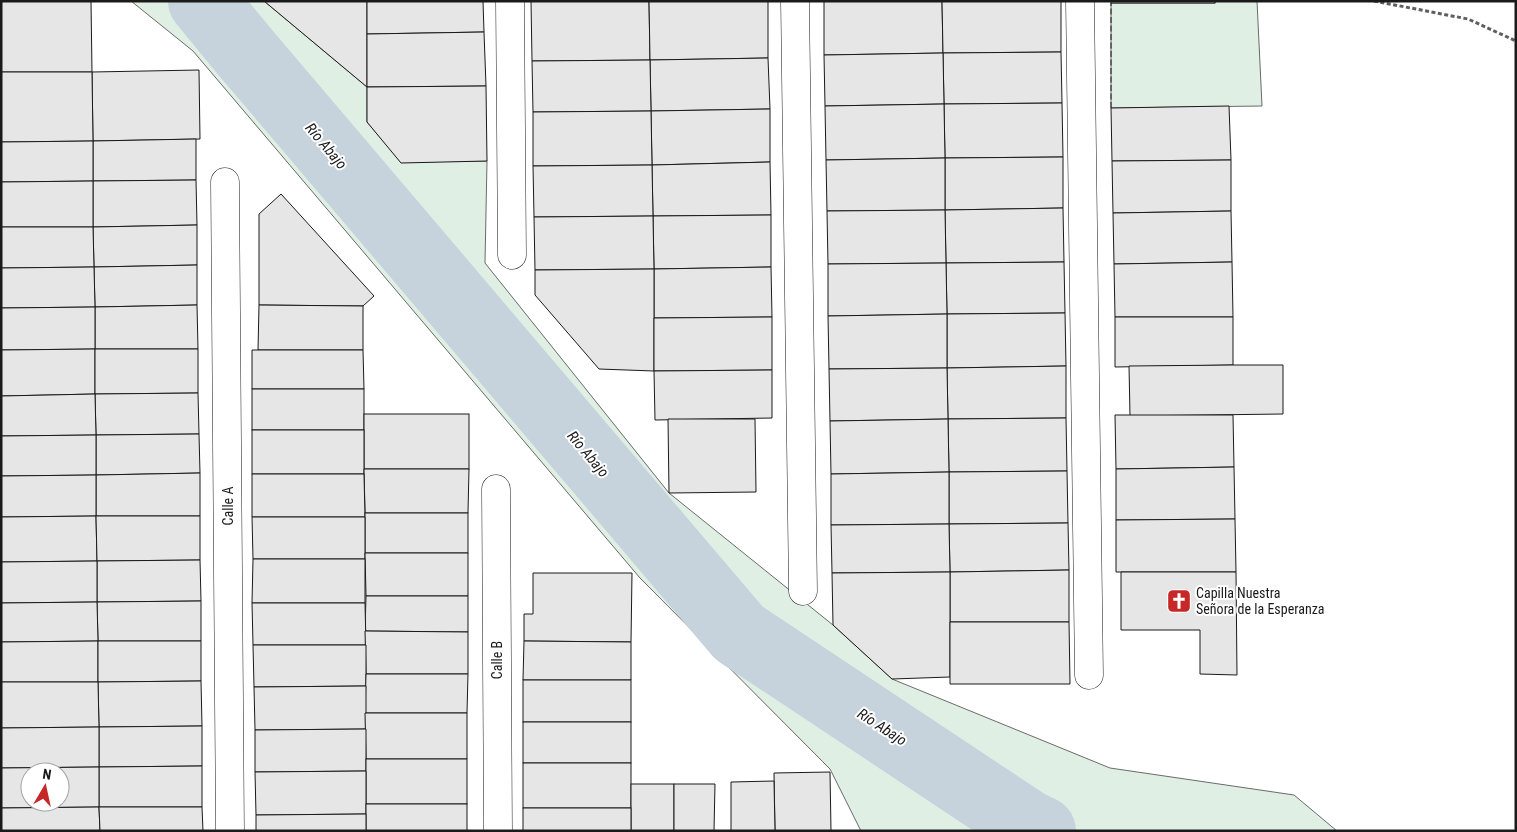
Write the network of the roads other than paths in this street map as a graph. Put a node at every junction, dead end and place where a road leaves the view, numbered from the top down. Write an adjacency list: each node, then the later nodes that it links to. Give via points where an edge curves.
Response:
1 (510, 1): 5 (street)
2 (795, 1): 7 (street)
3 (1080, 1): 8 (street)
4 (226, 182): 9 (street, Calle A)
5 (512, 255)
6 (496, 489): 10 (street, Calle B)
7 (803, 591)
8 (1089, 675)
9 (230, 831)
10 (498, 831)

